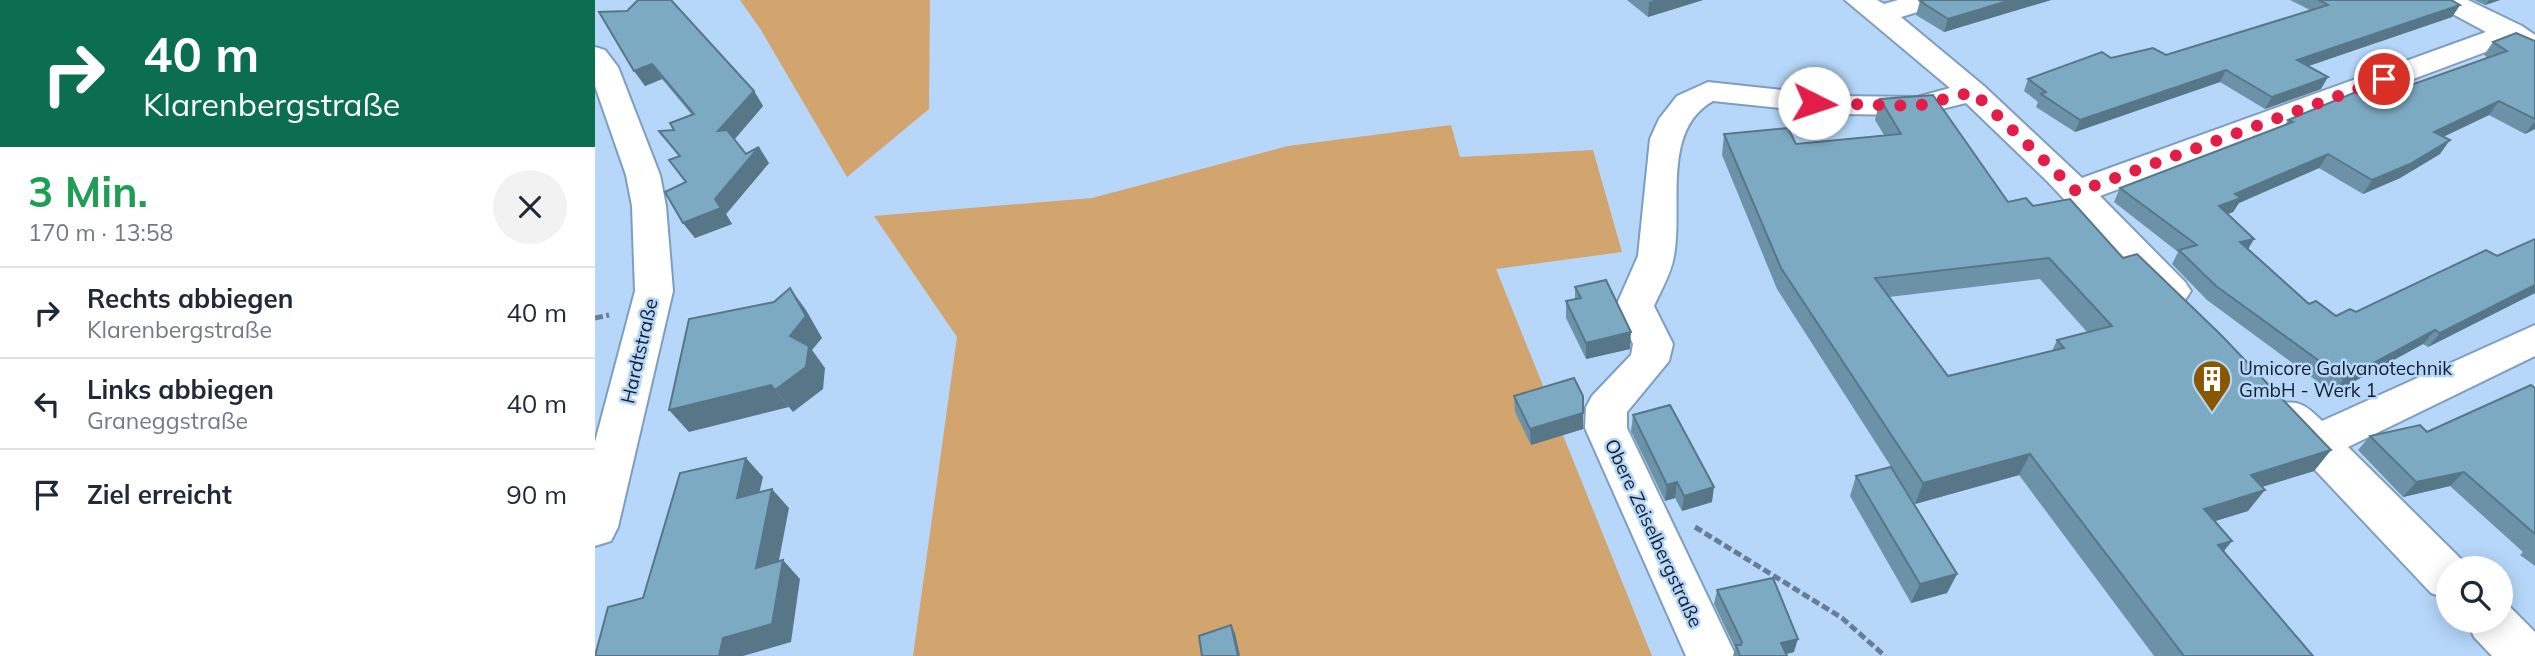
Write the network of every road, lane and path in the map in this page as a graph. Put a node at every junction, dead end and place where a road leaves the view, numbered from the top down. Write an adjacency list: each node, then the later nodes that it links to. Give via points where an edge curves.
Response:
1 (1927, 0): 3 (street)
2 (2448, 0): 4 (street)
3 (1870, 7): 6 (street)
4 (2523, 39): 7 (street)
5 (595, 56): 13 (street, Hardtstraße, via 604,67 643,174 654,291)
6 (1973, 92): 7 (street); 12 (street, Obere Zeiselbergstraße, via 1917,106 1838,105 1708,91 1684,104 1664,143 1656,258 1635,306 1653,344 1649,362 1607,407 1606,428)
7 (2077, 192): 8 (street)
8 (2193, 313)
9 (2535, 339): 11 (street)
10 (2269, 393): 11 (street)
11 (2316, 443): 14 (street)
12 (1646, 515): 16 (street, Obere Zeiselbergstraße); 17 (path, via 1702,529 1842,618)
13 (595, 527)
14 (2436, 566)
15 (2503, 633): 18 (street)
16 (1711, 656)
17 (1885, 656)
18 (2525, 656)

